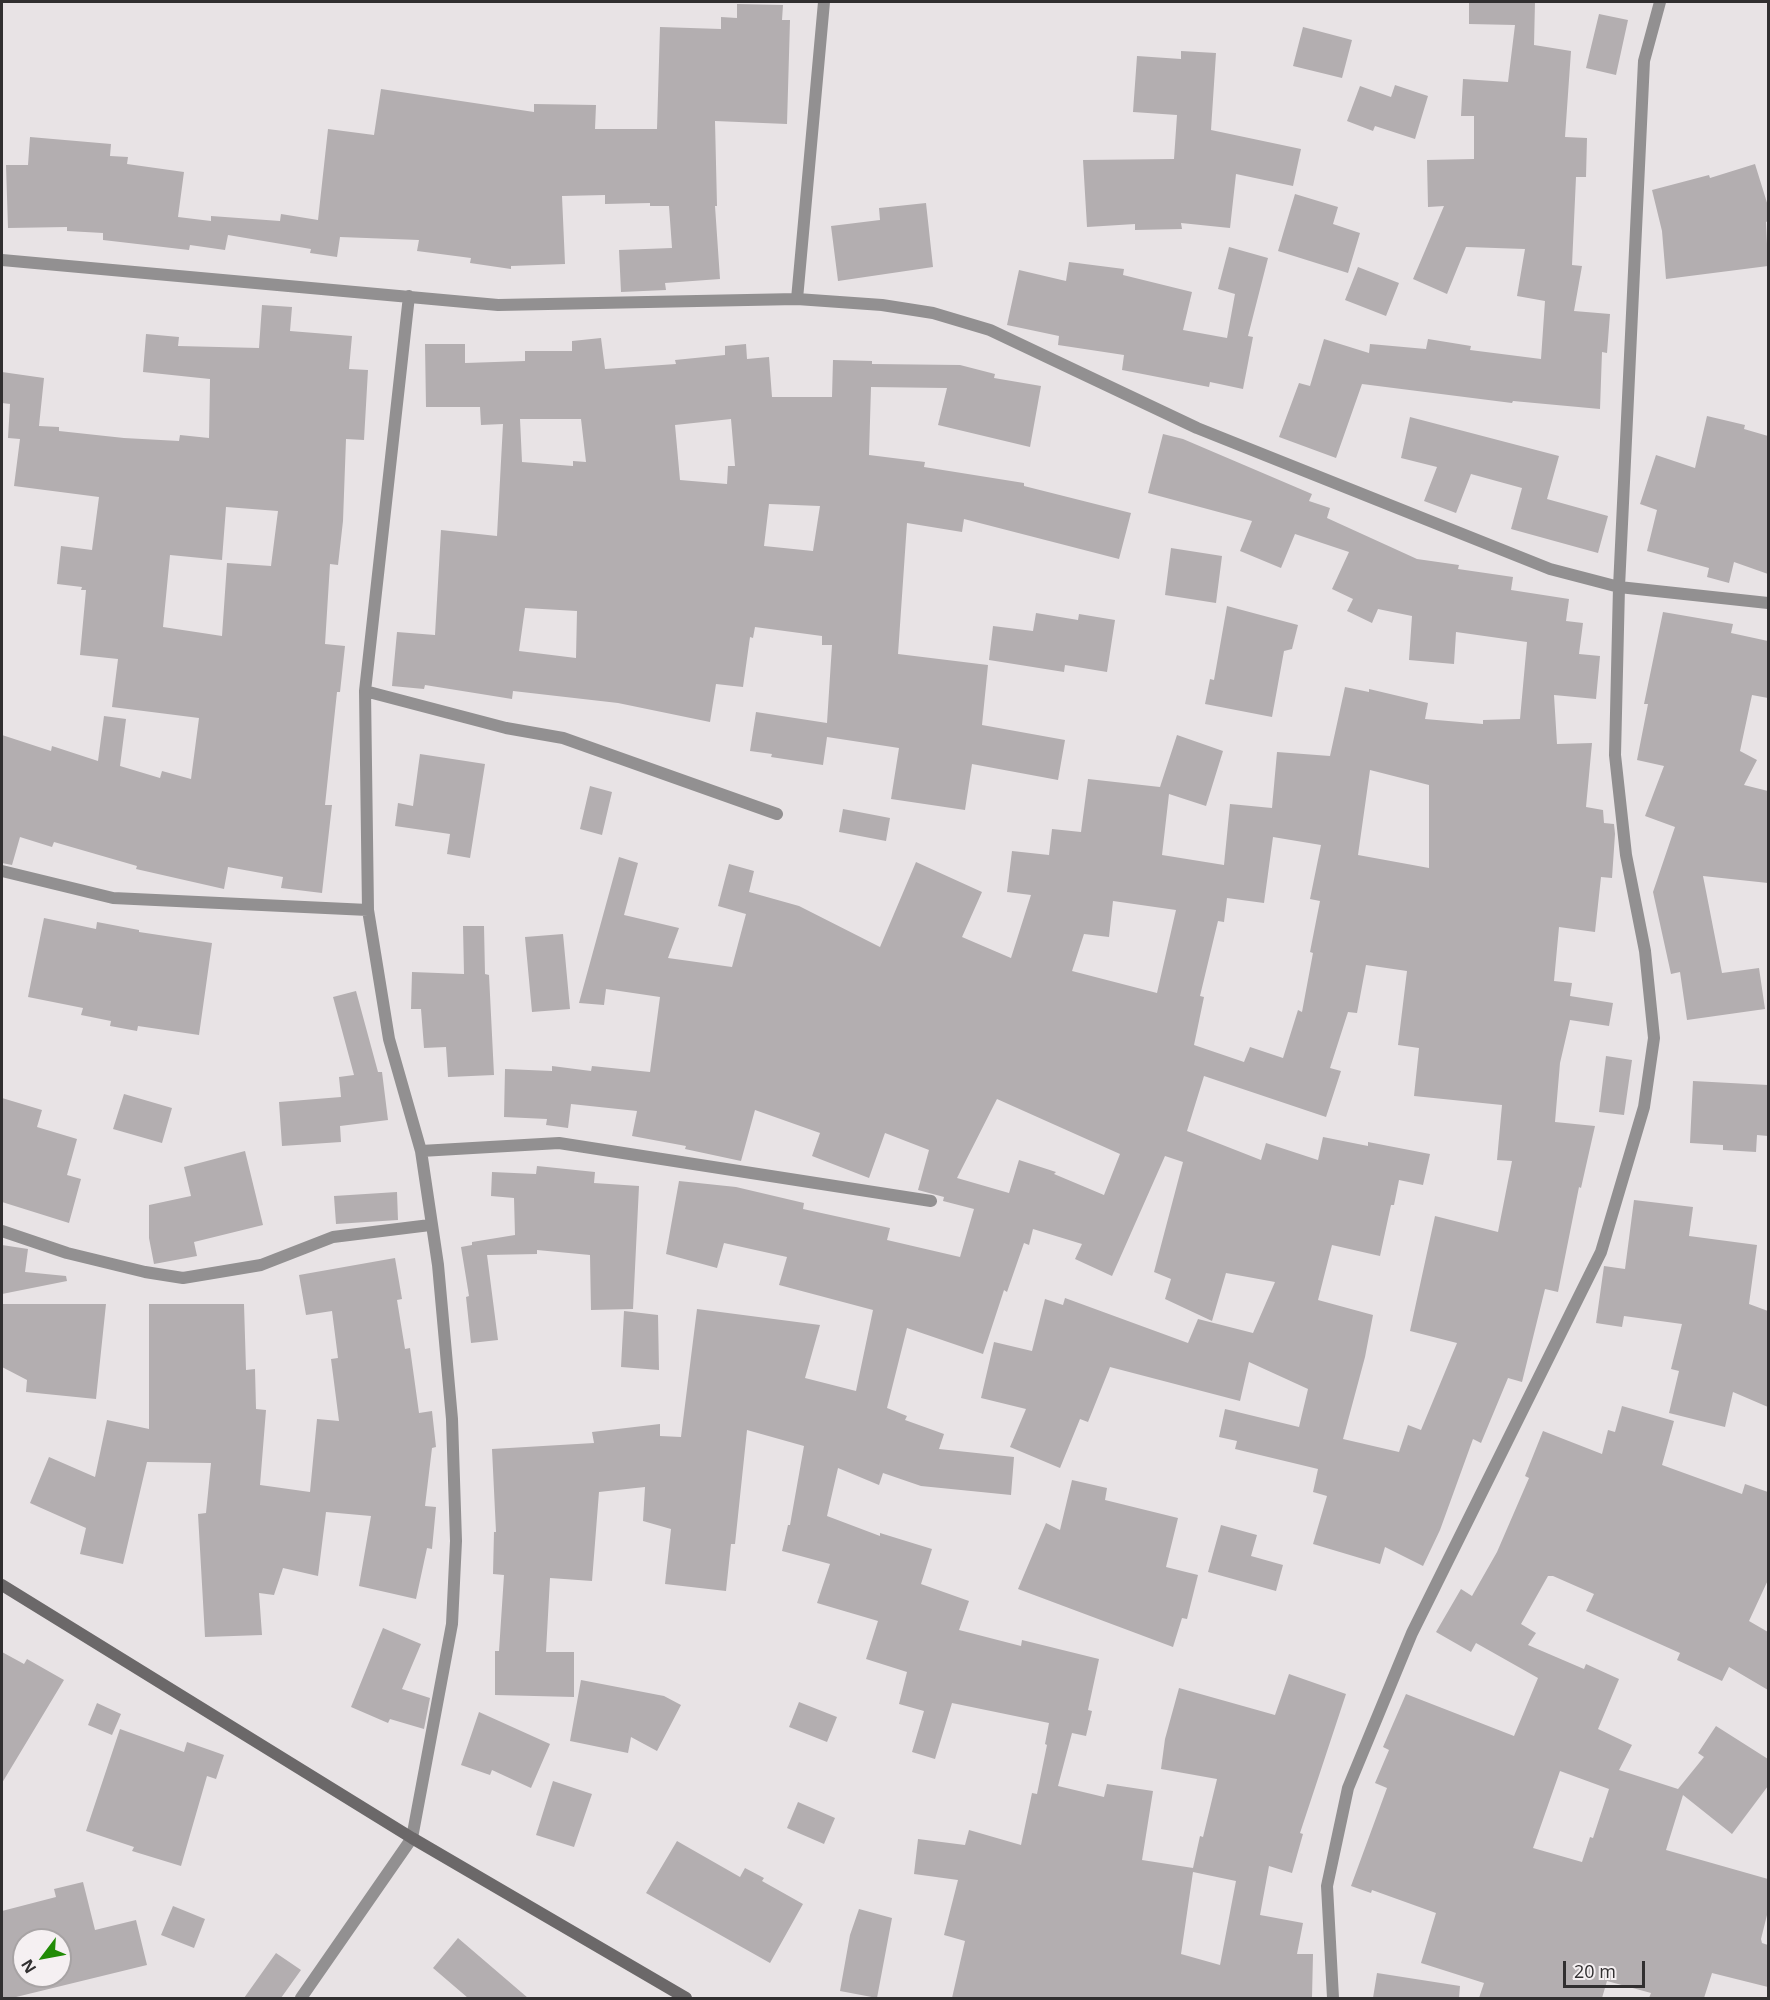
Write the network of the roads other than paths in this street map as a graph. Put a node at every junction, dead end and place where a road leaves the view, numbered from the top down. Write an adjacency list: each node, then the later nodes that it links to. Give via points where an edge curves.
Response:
1 (824, 2): 5 (street)
2 (1660, 2): 6 (street, via 1644,61)
3 (2, 260): 4 (street)
4 (409, 296): 5 (street, via 498,305); 8 (street)
5 (797, 299): 6 (street, via 882,305 990,330 1208,432 1550,569)
6 (1619, 587): 7 (street); 20 (street, via 1615,755 1654,1038 1644,1107 1601,1252 1412,1634 1348,1788 1327,1886)
7 (1768, 603)
8 (365, 692): 9 (street, via 562,738); 11 (street)
9 (777, 814)
10 (2, 871): 11 (street, via 132,900)
11 (368, 910): 12 (street, via 389,1039)
12 (421, 1151): 13 (street, via 559,1143); 14 (street)
13 (931, 1201)
14 (430, 1225): 15 (street, via 333,1237 261,1265 183,1278 68,1252); 17 (street, via 438,1265 452,1419 456,1541 452,1624)
15 (2, 1231)
16 (2, 1585): 17 (main road)
17 (412, 1838): 18 (street); 19 (main road)
18 (301, 1998)
19 (686, 1998)
20 (1333, 1998)

